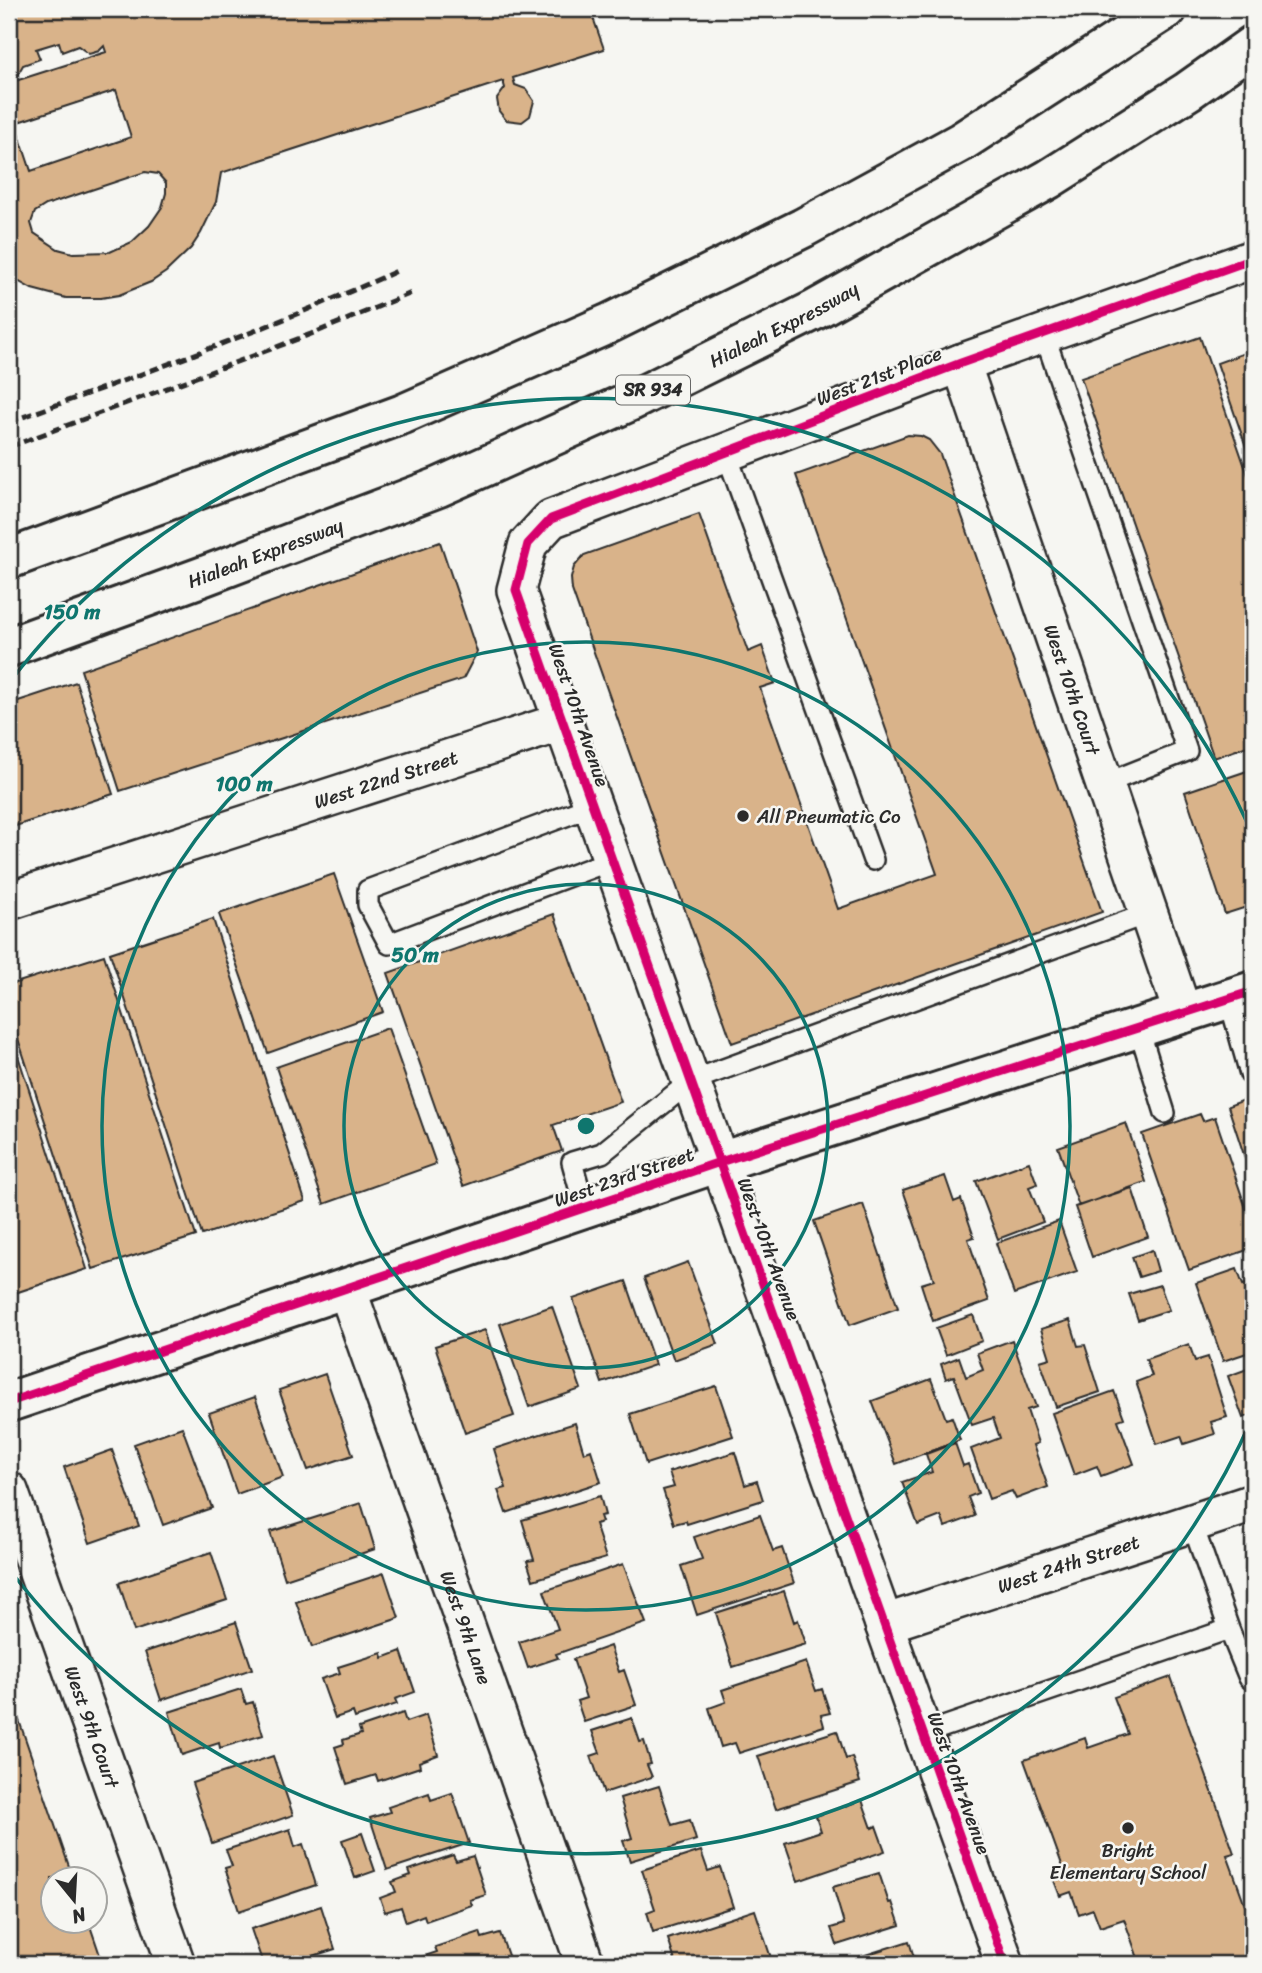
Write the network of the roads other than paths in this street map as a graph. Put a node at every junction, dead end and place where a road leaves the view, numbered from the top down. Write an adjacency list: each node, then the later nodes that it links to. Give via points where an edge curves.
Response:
1 (1167, 9): 8 (main road, via 961,142 803,228 608,324 403,414)
2 (1253, 45): 9 (main road, Hialeah Expressway / SR 934, via 1049,178 813,311 631,401 439,487)
3 (1253, 258): 4 (street, West 21st Place)
4 (1044, 334): 5 (street, West 21st Place); 11 (lane, via 1187,751)
5 (961, 363): 6 (street, West 21st Place); 11 (street, West 10th Court)
6 (726, 452): 7 (street, West 21st Place, via 551,519); 14 (lane)
7 (528, 544): 10 (street, West 10th Avenue, via 516,590)
8 (9, 559)
9 (9, 647)
10 (562, 722): 12 (street, West 10th Avenue); 15 (street, West 22nd Street)
11 (1104, 784): 16 (street, West 10th Court)
12 (592, 806): 13 (street, West 10th Avenue); 13 (lane, via 368,890 368,905 389,944)
13 (612, 860): 21 (street, West 10th Avenue)
14 (873, 860)
15 (9, 901)
16 (1149, 913): 18 (street, West 10th Court); 21 (lane)
17 (1241, 995): 18 (main road, West 23rd Street); 20 (lane)
18 (1183, 1014): 19 (main road, West 23rd Street)
19 (1139, 1028): 22 (lane); 23 (main road, West 23rd Street)
20 (1250, 1074)
21 (691, 1081): 23 (street, West 10th Avenue); 24 (lane, via 602,1153 572,1162)
22 (1166, 1113)
23 (720, 1163): 24 (main road, West 23rd Street); 30 (street, West 10th Avenue)
24 (585, 1209): 25 (main road, West 23rd Street)
25 (347, 1289): 26 (main road, West 23rd Street); 35 (street, West 9th Lane)
26 (9, 1402)
27 (9, 1491): 34 (street, West 9th Court)
28 (1253, 1503): 29 (street, West 24th Street)
29 (1192, 1523): 30 (street, West 24th Street); 31 (lane)
30 (884, 1625): 33 (street, West 10th Avenue)
31 (1229, 1629): 32 (lane, via 1249,1678); 33 (lane)
32 (1253, 1677)
33 (923, 1734): 36 (street, West 10th Avenue)
34 (176, 1964)
35 (585, 1964)
36 (1005, 1964)

